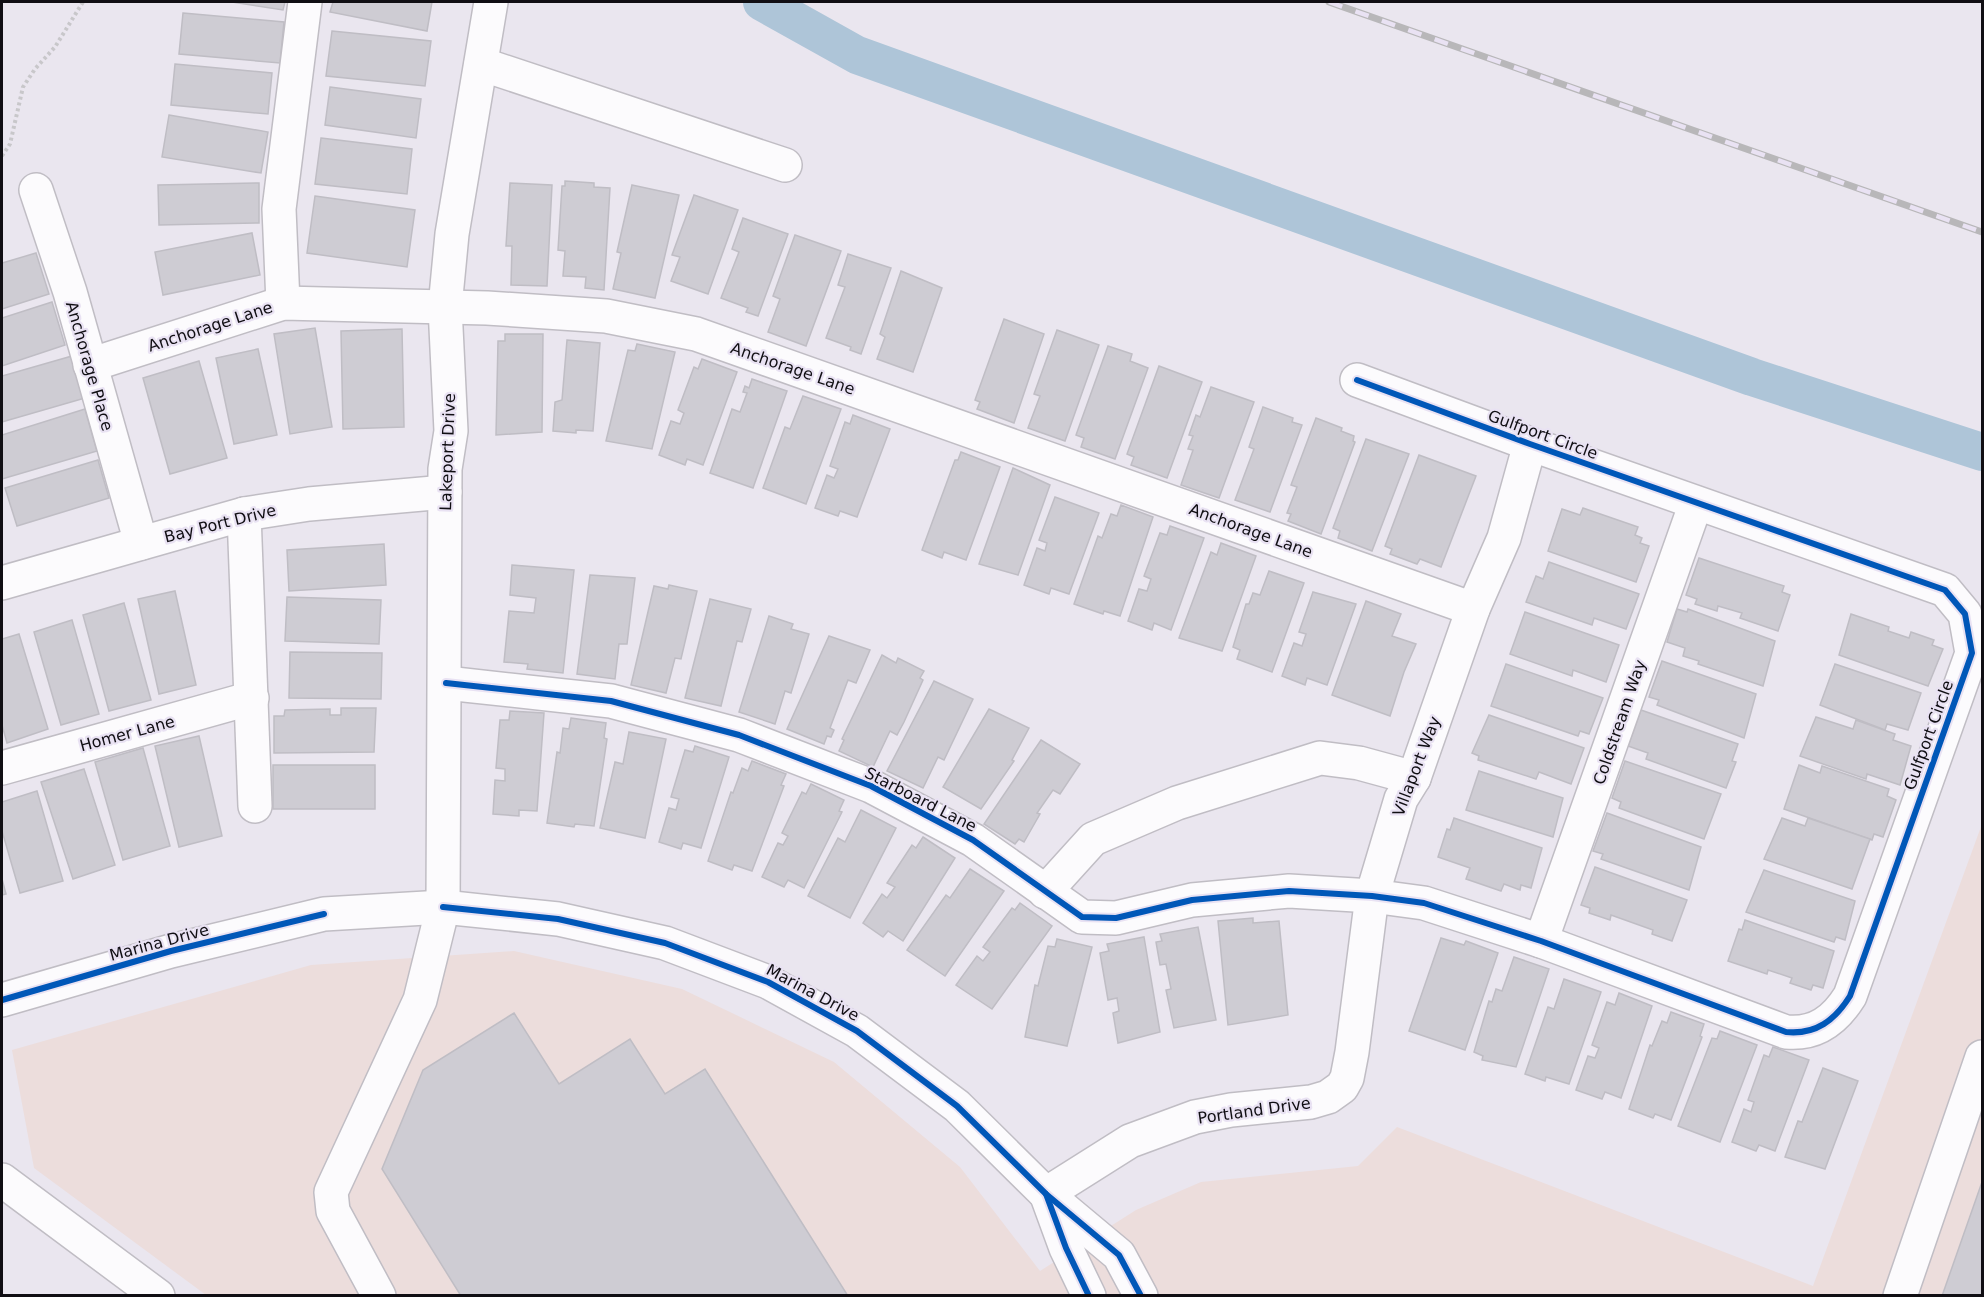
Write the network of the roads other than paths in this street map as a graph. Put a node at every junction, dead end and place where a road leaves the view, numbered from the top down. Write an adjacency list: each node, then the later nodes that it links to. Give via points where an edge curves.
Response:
1 (305, 2): 6 (street, via 279,209)
2 (491, 2): 3 (street, Lakeport Drive)
3 (481, 64): 4 (street); 7 (street, Lakeport Drive, via 452,234)
4 (785, 165)
5 (36, 190): 8 (street, Anchorage Place)
6 (283, 303): 7 (street, Anchorage Lane); 8 (street, Anchorage Lane)
7 (445, 307): 11 (street, Lakeport Drive, via 451,431); 16 (street, Anchorage Lane, via 606,316 696,334)
8 (90, 365): 14 (street, Anchorage Place)
9 (1356, 380): 10 (street, Gulfport Circle)
10 (1530, 444): 12 (street, Gulfport Circle); 16 (street, Villaport Way, via 1504,538)
11 (445, 492): 13 (street, Bay Port Drive); 17 (street, Lakeport Drive)
12 (1696, 502): 25 (street, Coldstream Way); 25 (street, Gulfport Circle, via 1945,590 1965,614 1972,653 1850,996 1826,1025 1797,1034 1786,1032)
13 (244, 514): 14 (street, Bay Port Drive); 18 (street)
14 (141, 543): 15 (street, Bay Port Drive)
15 (2, 583)
16 (1473, 609): 20 (street, Villaport Way)
17 (446, 683): 22 (street, Starboard Lane, via 612,701 739,735 871,786 973,840); 24 (street, Lakeport Drive)
18 (252, 698): 19 (street, Homer Lane); 21 (street)
19 (2, 768)
20 (1413, 778): 22 (street, via 1359,763 1320,758 1177,803 1093,839); 23 (street, Villaport Way, via 1401,799)
21 (255, 806)
22 (1046, 892): 23 (street, Starboard Lane, via 1082,917 1116,918 1192,900 1289,891)
23 (1372, 896): 25 (street, Gulfport Circle, via 1424,903); 28 (street, Villaport Way, via 1352,1052 1347,1078)
24 (443, 907): 26 (street, Marina Drive, via 324,914 171,951); 30 (street, Marina Drive, via 558,919 665,943 768,982 857,1031 957,1106); 32 (street, Lakeport Drive, via 420,999 331,1192 333,1211)
25 (1541, 941)
26 (2, 1000)
27 (1983, 1057): 35 (street)
28 (1335, 1094): 30 (street, Portland Drive, via 1311,1102 1195,1117 1130,1141)
29 (2, 1179): 31 (street)
30 (1046, 1194): 33 (street, Marina Drive); 34 (street, Marina Drive, via 1119,1255)
31 (158, 1296)
32 (379, 1296)
33 (1089, 1296)
34 (1141, 1296)
35 (1900, 1296)

